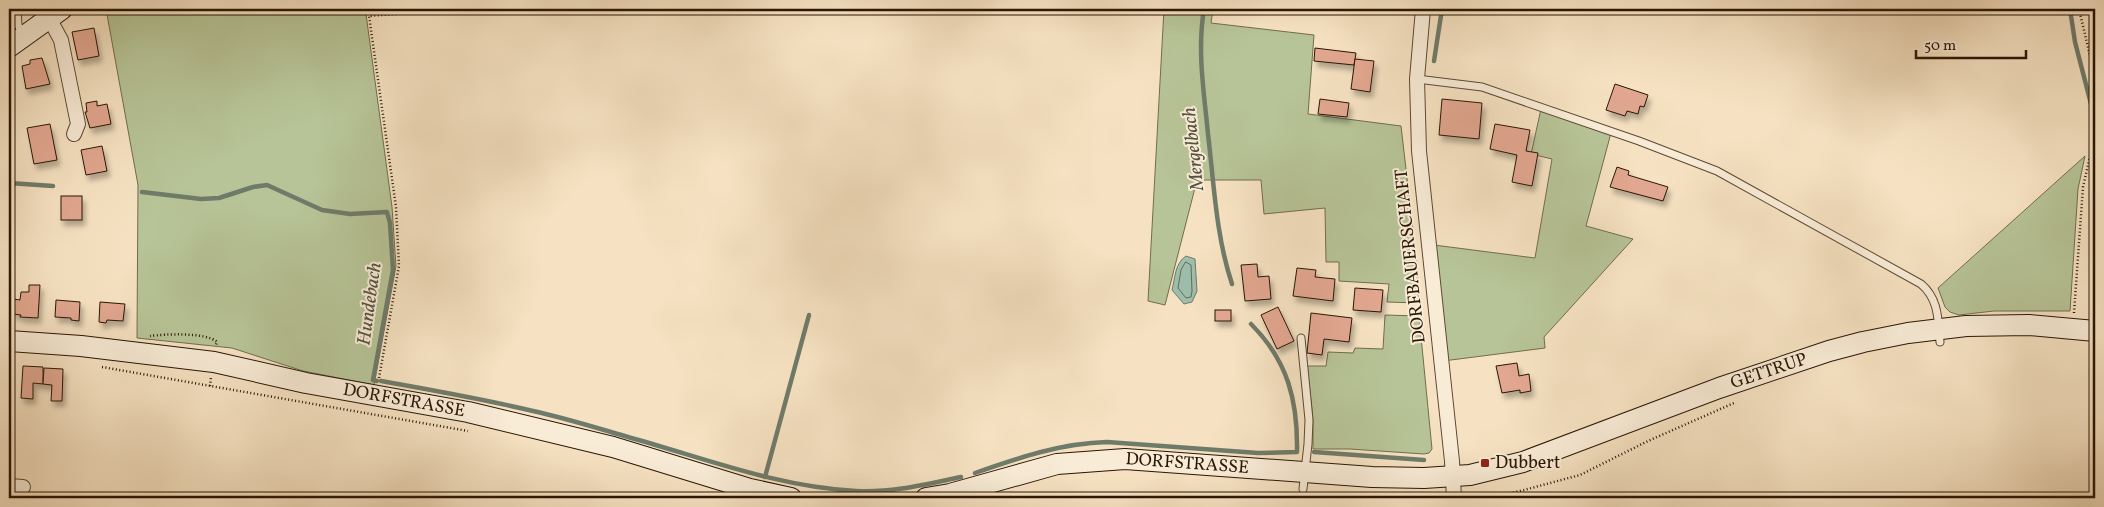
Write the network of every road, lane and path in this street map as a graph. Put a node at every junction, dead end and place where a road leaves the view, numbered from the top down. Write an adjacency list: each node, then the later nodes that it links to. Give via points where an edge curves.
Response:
1 (16, 9): 6 (lane)
2 (459, 9): 17 (path, via 369,16 396,207 399,266)
3 (1423, 9): 8 (street, DORFBAUERSCHAFT)
4 (2079, 9): 7 (path)
5 (56, 13): 6 (main road); 9 (street, via 78,124)
6 (16, 42)
7 (2095, 77)
8 (1417, 79): 13 (lane, via 1482,87 1717,171 1921,284 1930,291 1935,302); 20 (street, DORFBAUERSCHAFT, via 1418,152)
9 (74, 134)
10 (2095, 134): 11 (path, via 2083,188)
11 (2073, 328): 12 (main road, GETTRUP); 13 (main road, GETTRUP, via 2000,324)
12 (2095, 331)
13 (1939, 335): 20 (main road, GETTRUP, via 1908,332 1829,351 1719,388 1523,462)
14 (1301, 338): 21 (lane, via 1309,420)
15 (9, 341): 17 (main road, DORFSTRASSE, via 214,362)
16 (98, 366): 19 (path)
17 (376, 396): 24 (main road, DORFSTRASSE, via 538,427)
18 (1738, 401): 27 (path, via 1580,475 1505,494)
19 (477, 433)
20 (1454, 477): 21 (main road, DORFSTRASSE, via 1372,476); 26 (street, DORFBAUERSCHAFT)
21 (1303, 480): 25 (main road, DORFSTRASSE, via 1151,459 1088,460 1057,464)
22 (1400, 496): 23 (path)
23 (1426, 496)
24 (791, 498)
25 (926, 498)
26 (1454, 498)
27 (1475, 498)

